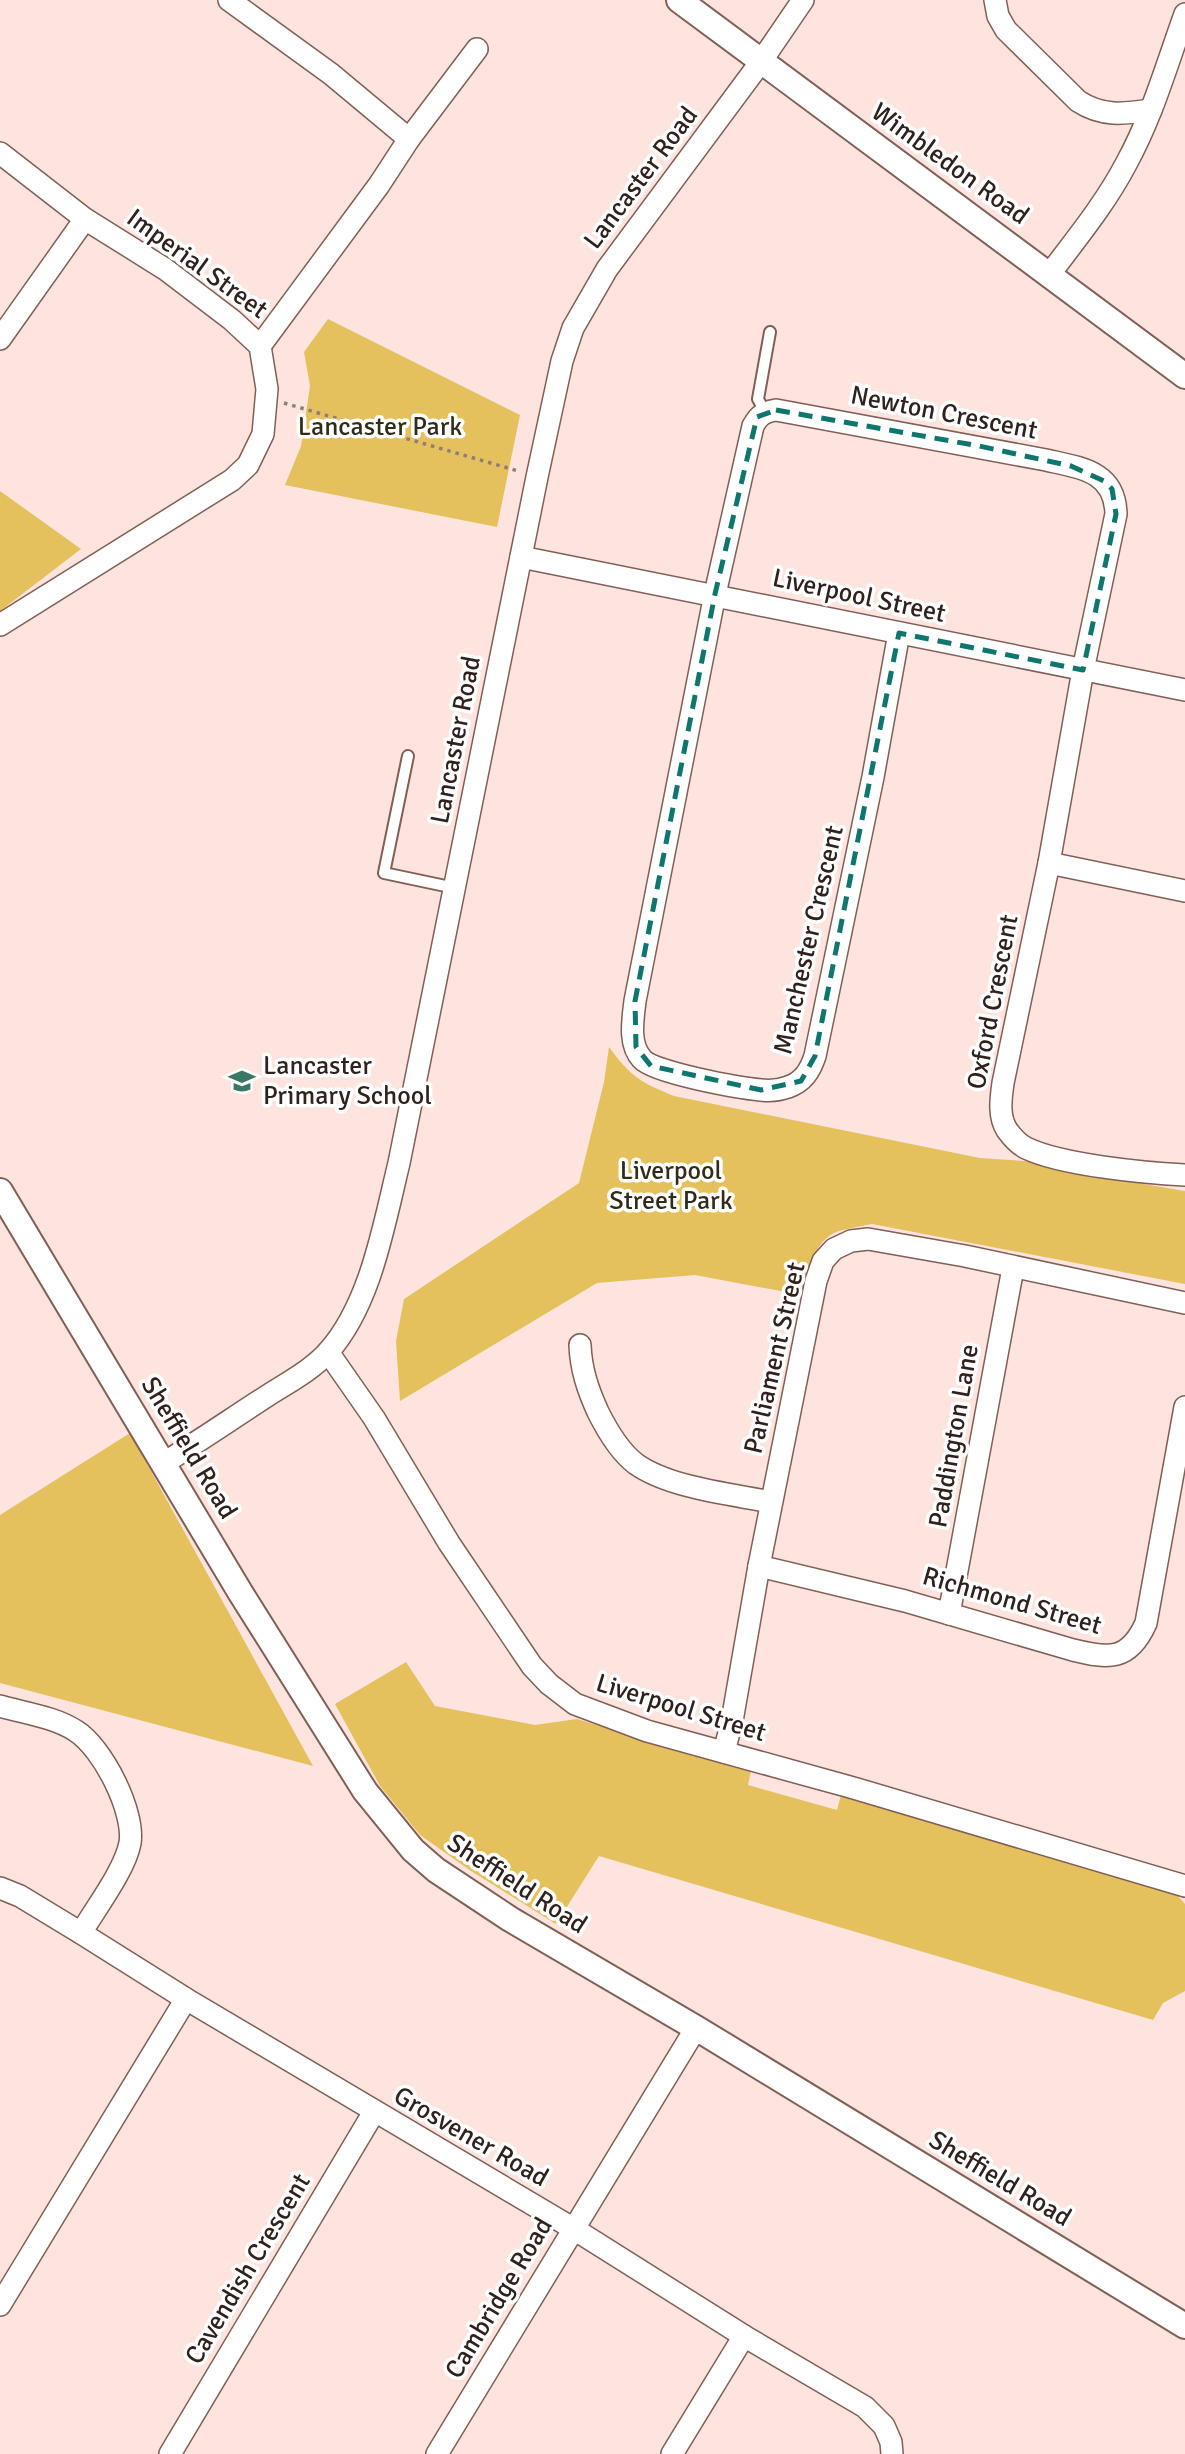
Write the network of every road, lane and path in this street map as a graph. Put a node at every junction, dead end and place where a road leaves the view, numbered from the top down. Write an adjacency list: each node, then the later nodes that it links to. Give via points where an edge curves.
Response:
1 (229, 0): 9 (street)
2 (679, 0): 7 (street, Wimbledon Road)
3 (803, 0): 7 (street, Lancaster Road)
4 (995, 0): 8 (street, via 1006,30 1078,101 1103,113)
5 (1185, 14): 8 (street)
6 (477, 49): 9 (street)
7 (761, 63): 12 (street, Wimbledon Road); 19 (street, Lancaster Road, via 607,269 573,328)
8 (1151, 110): 12 (street, via 1106,198)
9 (410, 139): 15 (street)
10 (0, 153): 11 (street, Imperial Street)
11 (85, 219): 14 (street); 15 (street, Imperial Street, via 165,269)
12 (1049, 275): 16 (street, Wimbledon Road)
13 (769, 332): 18 (lane, via 758,399)
14 (0, 339)
15 (260, 346): 17 (street, Imperial Street)
16 (1185, 376)
17 (267, 398): 19 (path); 22 (street, Imperial Street, via 257,450 232,480)
18 (765, 412): 21 (street, via 753,426); 24 (street, Newton Crescent, via 776,410 979,446 1071,466 1104,481 1112,489 1116,514)
19 (537, 477): 20 (street, Lancaster Road)
20 (521, 557): 21 (street, Liverpool Street); 28 (street, Lancaster Road)
21 (715, 594): 23 (street, Liverpool Street); 23 (street, Manchester Crescent, via 633,1020 641,1058 671,1072 761,1090 789,1087 810,1070 863,831)
22 (0, 625)
23 (899, 633): 24 (street, Liverpool Street)
24 (1083, 670): 25 (street, Liverpool Street); 27 (street, Oxford Crescent)
25 (1185, 690)
26 (408, 756): 28 (lane, via 384,873)
27 (1049, 863): 29 (street); 30 (street, Oxford Crescent, via 1003,1083 1005,1128 1026,1147 1044,1154)
28 (455, 888): 35 (street, Lancaster Road, via 379,1245 360,1298)
29 (1185, 891)
30 (1185, 1175)
31 (0, 1191): 37 (street, Sheffield Road)
32 (1013, 1268): 33 (street, Parliament Street); 38 (street, Parliament Street, via 868,1239 834,1249 823,1261 816,1281); 40 (street, Paddington Lane)
33 (1185, 1303)
34 (580, 1345): 38 (street, via 587,1388 597,1410 636,1464 680,1483)
35 (328, 1352): 37 (street, Lancaster Road); 42 (street, Liverpool Street, via 374,1418 449,1543 549,1684 575,1703 610,1719)
36 (1185, 1407): 40 (street, Richmond Street, via 1146,1623 1129,1648 1118,1655 1099,1656)
37 (164, 1463): 47 (street, Sheffield Road, via 365,1791 413,1850 510,1919)
38 (771, 1502): 39 (street, Parliament Street)
39 (759, 1566): 40 (street, Richmond Street); 42 (street, Parliament Street)
40 (949, 1614)
41 (0, 1706): 45 (street, via 78,1732 99,1755 125,1802 130,1830 126,1857)
42 (724, 1752): 43 (street, Liverpool Street)
43 (1185, 1886)
44 (0, 1888): 45 (street, Grosvener Road)
45 (81, 1933): 46 (street, Grosvener Road)
46 (186, 1999): 48 (street, Grosvener Road); 50 (street)
47 (696, 2028): 49 (street, Cambridge Road); 51 (street, Sheffield Road)
48 (374, 2112): 49 (street, Grosvener Road); 53 (street, Cavendish Crescent)
49 (574, 2229): 52 (street, Grosvener Road); 54 (street, Cambridge Road)
50 (0, 2305)
51 (1185, 2326)
52 (744, 2336): 55 (street); 56 (street, Grosvener Road, via 865,2407 884,2426)
53 (170, 2454)
54 (437, 2454)
55 (672, 2454)
56 (892, 2454)

